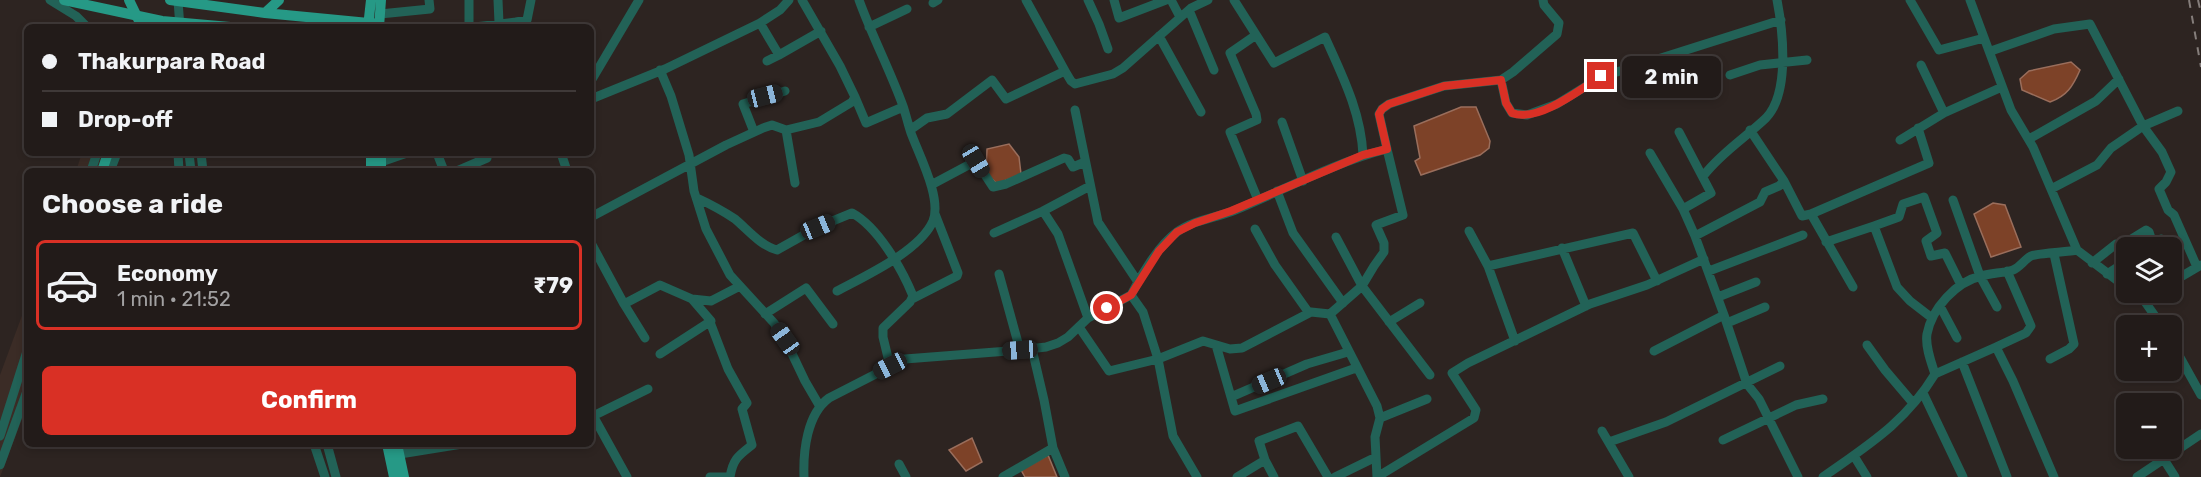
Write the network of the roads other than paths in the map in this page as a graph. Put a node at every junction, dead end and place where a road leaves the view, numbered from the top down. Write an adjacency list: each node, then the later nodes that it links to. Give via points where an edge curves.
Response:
1 (50, 0): 35 (street)
2 (64, 0): 37 (main road)
3 (129, 0): 36 (main road, bridge)
4 (279, 0): 29 (main road)
5 (371, 0): 32 (main road)
6 (381, 0): 32 (main road)
7 (429, 0): 32 (street, via 430,9)
8 (469, 0): 39 (street)
9 (498, 0): 33 (street)
10 (531, 0): 41 (street, via 527,20)
11 (639, 0): 58 (street)
12 (789, 0): 34 (street)
13 (802, 0): 43 (street)
14 (859, 0): 42 (street)
15 (1026, 0): 56 (street)
16 (1088, 0): 47 (street)
17 (1114, 0): 18 (street, via 1119,18)
18 (1166, 0)
19 (1171, 0): 30 (street)
20 (1208, 0): 28 (street)
21 (1234, 0): 44 (street)
22 (1543, 0): 60 (street, via 1559,23 1557,34)
23 (1777, 0): 31 (street)
24 (1910, 0): 46 (street, via 1939,50)
25 (1970, 0): 46 (street)
26 (174, 1): 29 (main road); 38 (street)
27 (907, 9): 42 (street)
28 (1189, 10): 30 (street); 55 (street)
29 (265, 13): 32 (main road)
30 (1180, 17): 45 (street)
31 (1781, 20): 52 (street); 60 (street, via 1601,76 1557,104 1527,115 1512,113)
32 (375, 23)
33 (499, 23): 40 (street); 41 (street)
34 (760, 23): 49 (street); 54 (street)
35 (84, 24)
36 (141, 24)
37 (162, 24)
38 (180, 24)
39 (470, 24)
40 (493, 24)
41 (518, 24)
42 (869, 27): 65 (street)
43 (821, 31): 49 (street); 63 (street)
44 (1256, 35): 82 (street, via 1274,63 1325,37 1353,103); 98 (street, via 1230,53 1257,120 1230,132)
45 (1159, 36): 56 (street, via 1113,74 1075,84); 68 (street)
46 (1984, 38): 48 (street)
47 (1108, 49)
48 (1991, 51): 59 (street, via 2054,29 2090,24); 61 (street)
49 (779, 55): 51 (street)
50 (1807, 60): 52 (street)
51 (767, 61)
52 (1783, 63): 57 (street, via 1760,65); 75 (street, via 1776,100 1767,117)
53 (1921, 65): 69 (street)
54 (660, 70): 64 (street); 87 (street)
55 (1214, 70)
56 (1065, 71): 74 (street, via 1006,99 992,80 947,114 927,118)
57 (1730, 75)
58 (594, 76)
59 (2119, 79): 71 (street); 78 (street, via 2096,101)
60 (1501, 80): 80 (street, via 1444,86 1389,104 1379,114)
61 (2002, 87): 69 (street); 78 (street)
62 (785, 91): 76 (street, via 743,104)
63 (855, 97): 65 (street, via 866,123); 73 (street, via 819,122)
64 (594, 98)
65 (903, 107): 74 (street)
66 (1076, 110): 86 (street)
67 (2178, 111): 71 (street)
68 (1201, 112)
69 (1944, 113): 72 (street)
70 (1282, 122): 90 (street)
71 (2143, 126): 95 (street, via 2110,148 2097,165); 124 (street, via 2171,172 2159,189)
72 (1917, 128): 79 (street); 103 (street, via 1929,163)
73 (786, 130): 76 (street, via 772,125); 92 (street)
74 (910, 130): 93 (street)
75 (1750, 130): 89 (street); 91 (street)
76 (754, 132): 87 (street)
77 (1679, 132): 89 (street)
78 (2029, 139): 95 (street)
79 (1900, 140)
80 (1387, 149): 82 (street); 138 (street, via 1403,214 1376,225 1384,252)
81 (1650, 153): 100 (street)
82 (1363, 155): 90 (street)
83 (398, 156): 85 (street)
84 (487, 158): 88 (street)
85 (381, 162)
86 (1085, 162): 93 (street, via 1073,167 1064,158 993,188 976,161); 94 (street)
87 (690, 165): 97 (street); 104 (street)
88 (464, 168)
89 (1704, 175): 100 (street, via 1712,193)
90 (1303, 181): 96 (street)
91 (1784, 181): 103 (street, via 1802,216); 110 (street, via 1765,192 1760,202)
92 (795, 183)
93 (931, 185): 102 (street)
94 (1090, 186): 101 (street); 134 (street, via 1098,222)
95 (2051, 189): 118 (street)
96 (1277, 191): 98 (street); 145 (street, via 1293,232)
97 (697, 198): 120 (street, via 777,250 852,213); 137 (street, via 706,229)
98 (1258, 200): 134 (street, via 1177,232)
99 (1953, 200): 130 (street)
100 (1683, 210): 110 (street)
101 (1043, 211): 108 (street); 155 (street, via 1058,234)
102 (935, 214): 120 (street, via 930,227); 143 (street, via 958,273)
103 (1811, 214): 114 (street)
104 (594, 215)
105 (1874, 226): 114 (street); 136 (street, via 1899,217 1903,204 1924,198 1937,233 1926,241 1931,256 1945,253); 156 (street, via 1898,287)
106 (1255, 229): 152 (street)
107 (1470, 231): 123 (street)
108 (994, 233)
109 (1803, 235): 126 (street)
110 (1695, 236): 121 (street)
111 (1336, 237): 138 (street)
112 (2135, 237): 113 (street, via 2146,230)
113 (2151, 237)
114 (1826, 242): 139 (street)
115 (2116, 244): 122 (street)
116 (1562, 248): 123 (street); 133 (street, via 1633,233); 148 (street)
117 (594, 249): 147 (street)
118 (2077, 250): 119 (street); 122 (street)
119 (2054, 254): 127 (street, via 2032,255); 174 (street, via 2074,344)
120 (894, 259): 140 (street); 143 (street)
121 (1704, 259): 126 (street); 133 (street)
122 (2092, 262): 129 (street)
123 (1488, 266): 164 (street)
124 (2199, 266): 131 (street)
125 (2116, 268): 129 (street)
126 (1708, 271): 142 (street)
127 (2007, 271): 130 (street); 167 (street, via 2031,326 2026,333)
128 (999, 274): 169 (street)
129 (2107, 274): 132 (street)
130 (1980, 276): 136 (street); 151 (street)
131 (2182, 276)
132 (2116, 280)
133 (1657, 281): 148 (street)
134 (1138, 282): 141 (street)
135 (1756, 282): 142 (street)
136 (1961, 285): 149 (street)
137 (740, 286): 144 (street, via 711,301); 153 (street)
138 (1362, 286): 145 (street); 159 (street)
139 (1853, 287)
140 (837, 291)
141 (1131, 295): 155 (street); 173 (street, via 1143,312)
142 (1718, 297): 157 (street)
143 (912, 298): 178 (street, via 884,328)
144 (692, 299): 147 (street, via 660,285); 158 (street)
145 (1343, 303): 154 (street)
146 (1420, 303): 159 (street)
147 (624, 304): 162 (street)
148 (1586, 306): 164 (street)
149 (1941, 306): 156 (street); 163 (street)
150 (1765, 307): 157 (street)
151 (1997, 307)
152 (1309, 313): 154 (street); 165 (street, via 1242,348)
153 (765, 314): 160 (street, via 806,288); 192 (street, via 785,339)
154 (1330, 314): 171 (street)
155 (1088, 318): 161 (street)
156 (1932, 318): 181 (street, via 1926,336)
157 (1726, 319): 170 (street); 183 (street)
158 (710, 322): 172 (street); 223 (street, via 728,369 747,403 742,410 752,445 736,458)
159 (1389, 322): 182 (street)
160 (833, 324)
161 (1079, 327): 168 (street, via 1058,343); 173 (street, via 1108,371)
162 (645, 338)
163 (1957, 338)
164 (1515, 341): 233 (street, via 1452,373 1476,410 1474,418)
165 (1216, 345): 173 (street, via 1203,341); 187 (street)
166 (1867, 345): 191 (street)
167 (1996, 347): 176 (street); 240 (street)
168 (1032, 349): 169 (street); 208 (street)
169 (1020, 350): 178 (street, via 905,359)
170 (1654, 351)
171 (1348, 352): 180 (street); 187 (street, via 1307,364)
172 (660, 354)
173 (1158, 359): 228 (street, via 1173,436)
174 (2050, 359)
175 (24, 360): 197 (street)
176 (1962, 362): 181 (street); 239 (street)
177 (2182, 362): 186 (street)
178 (890, 366): 192 (street)
179 (1780, 366): 183 (street)
180 (1356, 368): 187 (street, via 1235,411); 195 (street)
181 (1935, 374): 185 (street)
182 (1430, 375)
183 (1747, 384): 196 (street); 202 (street, via 1666,422)
184 (648, 389): 193 (street)
185 (1923, 393): 191 (street); 238 (street)
186 (2201, 395)
187 (1231, 397)
188 (24, 399): 216 (street)
189 (1427, 399): 195 (street)
190 (1823, 399): 196 (street, via 1796,405)
191 (1912, 403): 210 (street, via 1896,423)
192 (819, 405): 224 (street, via 808,433)
193 (594, 413)
194 (594, 418): 221 (street)
195 (1380, 418): 211 (street, via 1375,437)
196 (1770, 419): 201 (street); 235 (street)
197 (3, 424): 200 (street)
198 (1602, 431): 202 (street)
199 (2201, 434): 203 (street)
200 (0, 436)
201 (1723, 440)
202 (1609, 442): 234 (street)
203 (2182, 446)
204 (315, 447): 217 (street)
205 (328, 447): 218 (street)
206 (388, 447): 219 (main road)
207 (424, 447): 209 (street)
208 (1053, 448): 226 (street); 227 (street)
209 (398, 449): 220 (main road)
210 (1854, 456): 236 (street); 237 (street)
211 (1376, 457): 232 (street); 233 (street)
212 (2162, 459): 241 (street)
213 (2164, 459): 242 (street)
214 (1265, 460): 229 (street); 230 (street); 231 (street, via 1259,441 1298,426)
215 (899, 464): 225 (street)
216 (0, 465)
217 (325, 477)
218 (336, 477)
219 (394, 477)
220 (404, 477)
221 (627, 477)
222 (710, 477): 223 (street)
223 (730, 477)
224 (804, 477)
225 (906, 477)
226 (1003, 477)
227 (1065, 477)
228 (1197, 477)
229 (1237, 477)
230 (1274, 477)
231 (1328, 477)
232 (1335, 477)
233 (1377, 477)
234 (1629, 477)
235 (1797, 477)
236 (1823, 477)
237 (1867, 477)
238 (1963, 477)
239 (2007, 477)
240 (2054, 477)
241 (2137, 477)
242 (2175, 477)

